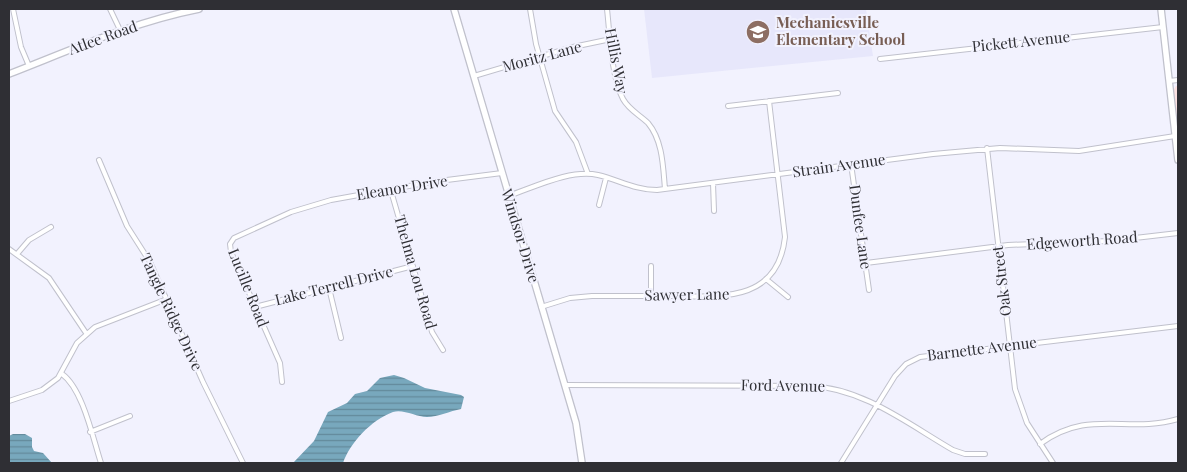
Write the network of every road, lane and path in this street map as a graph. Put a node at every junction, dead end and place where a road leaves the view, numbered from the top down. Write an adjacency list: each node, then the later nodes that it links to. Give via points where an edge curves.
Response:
1 (12, 9): 13 (street)
2 (110, 9): 9 (street)
3 (199, 9): 9 (street, Atlee Road)
4 (454, 9): 15 (street, Windsor Drive)
5 (530, 9): 11 (street)
6 (607, 9): 10 (street, Hillis Way)
7 (1161, 9): 8 (street)
8 (1163, 27): 12 (street, Pickett Avenue); 17 (street)
9 (121, 32): 13 (street, Atlee Road)
10 (611, 39): 11 (street, Moritz Lane); 32 (street, Hillis Way, via 620,92 626,104 655,134)
11 (539, 57): 15 (street, Moritz Lane); 28 (street, via 557,115 576,142)
12 (880, 59)
13 (29, 66): 14 (street, Atlee Road)
14 (9, 74)
15 (474, 76): 27 (street, Windsor Drive)
16 (1178, 80): 17 (street)
17 (1169, 81): 21 (street)
18 (838, 94): 19 (street)
19 (769, 101): 20 (street); 29 (street, Sawyer Lane)
20 (728, 106)
21 (1175, 136): 22 (street, Strain Avenue, via 1079,151); 23 (street)
22 (987, 148): 26 (street, Strain Avenue); 40 (street, Oak Street)
23 (1178, 155): 25 (street)
24 (99, 160): 51 (street, Tangle Ridge Drive, via 127,226 150,262)
25 (1178, 160)
26 (851, 164): 29 (street, Strain Avenue); 43 (street, Dunfee Lane)
27 (502, 174): 33 (street, Eleanor Drive, via 431,182); 34 (street, Windsor Drive)
28 (588, 174): 30 (street, Strain Avenue); 34 (street, Strain Avenue, via 562,178)
29 (776, 174): 31 (street, Strain Avenue); 46 (street, Sawyer Lane, via 785,237 781,258)
30 (606, 178): 32 (street, Strain Avenue, via 637,189); 35 (street)
31 (712, 183): 32 (street, Strain Avenue); 37 (street)
32 (665, 189)
33 (391, 191): 36 (street, Eleanor Drive); 44 (street, Thelma Lou Road)
34 (508, 196): 53 (street, Windsor Drive)
35 (599, 205)
36 (302, 208): 52 (street, Lucille Road, via 254,228 234,238 230,244)
37 (714, 211)
38 (51, 227): 42 (street, via 29,240)
39 (1178, 232): 40 (street, Edgeworth Road, via 1109,241)
40 (998, 247): 43 (street, Edgeworth Road); 57 (street, Oak Street)
41 (9, 249): 42 (street)
42 (17, 254): 55 (street, via 49,278)
43 (866, 263): 48 (street, Dunfee Lane)
44 (413, 266): 47 (street, Lake Terrell Drive); 58 (street, Thelma Lou Road, via 432,332)
45 (652, 266): 49 (street)
46 (766, 279): 49 (street, Sawyer Lane, via 753,289 730,296); 50 (street)
47 (329, 288): 52 (street, Lake Terrell Drive); 56 (street)
48 (869, 290)
49 (651, 296): 53 (street, Sawyer Lane, via 580,297)
50 (788, 297)
51 (167, 299): 55 (street, via 103,322); 70 (street, Tangle Ridge Drive)
52 (255, 307): 60 (street, Lucille Road, via 280,363)
53 (542, 307): 61 (street, Windsor Drive)
54 (1178, 326): 57 (street, Barnette Avenue)
55 (86, 333): 59 (street, via 77,343)
56 (341, 338)
57 (1009, 345): 63 (street, Barnette Avenue, via 928,354 913,360 895,376); 67 (street, Oak Street, via 1018,404)
58 (443, 350)
59 (62, 374): 62 (street, via 42,390); 66 (street, via 76,391)
60 (282, 382)
61 (565, 385): 63 (street, Ford Avenue, via 822,386 846,391); 71 (street, Windsor Drive, via 580,442)
62 (9, 402)
63 (877, 406): 68 (street, Ford Avenue, via 953,450); 72 (street, Barnette Avenue)
64 (130, 416): 66 (street)
65 (1178, 420): 67 (street, via 1077,424)
66 (90, 432): 69 (street)
67 (1040, 444): 73 (street, Oak Street)
68 (985, 454)
69 (101, 463)
70 (242, 463)
71 (582, 463)
72 (841, 463)
73 (1053, 463)

